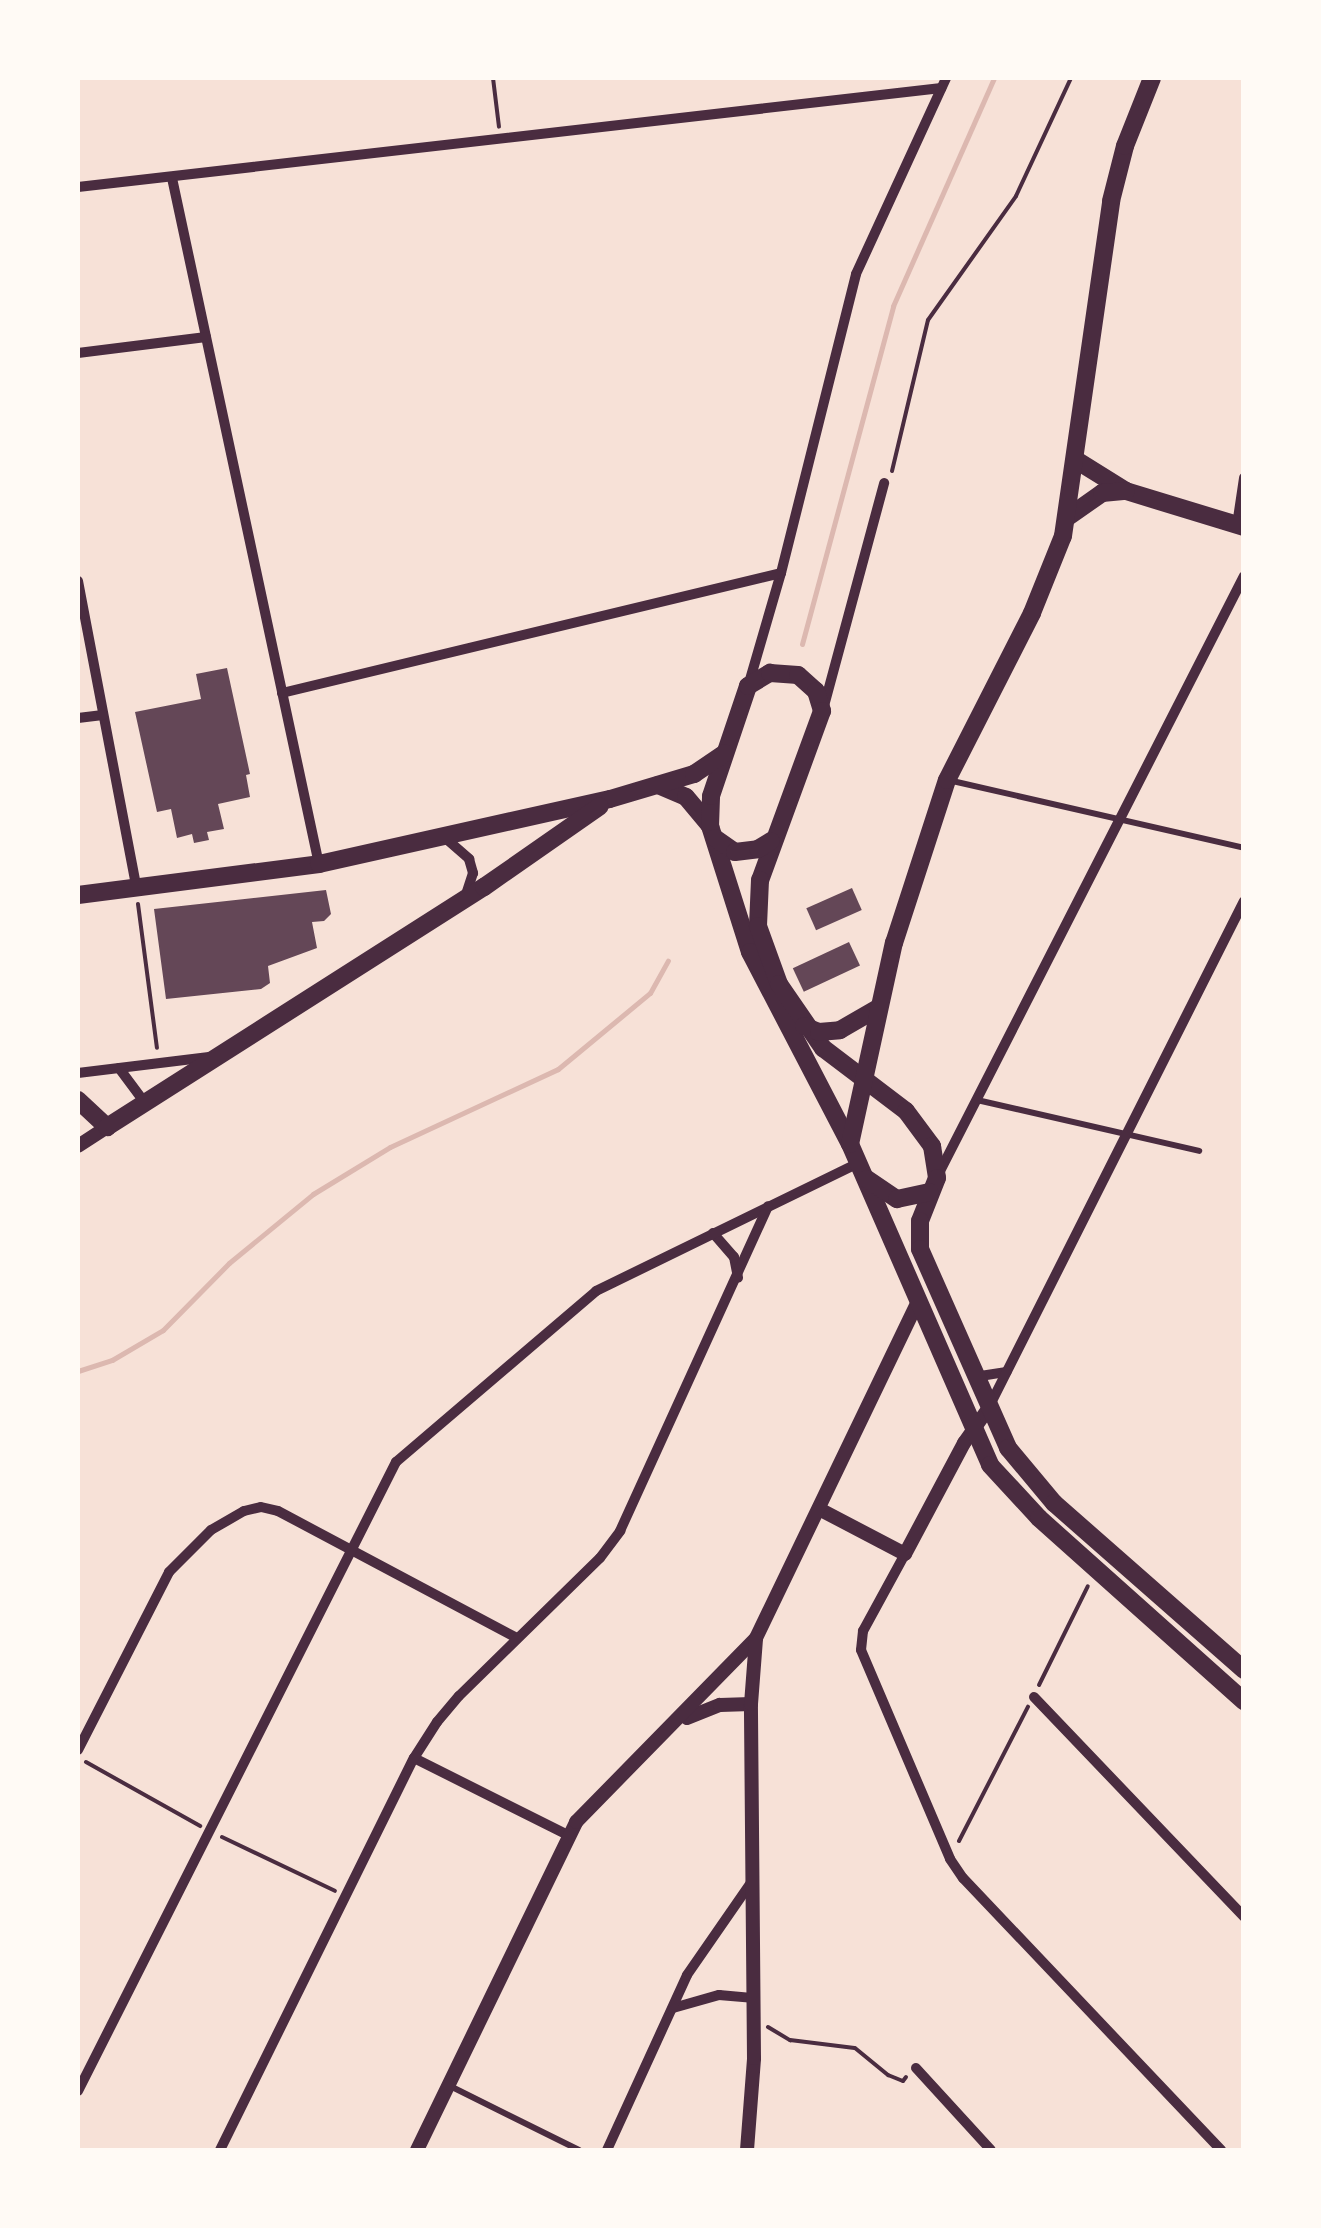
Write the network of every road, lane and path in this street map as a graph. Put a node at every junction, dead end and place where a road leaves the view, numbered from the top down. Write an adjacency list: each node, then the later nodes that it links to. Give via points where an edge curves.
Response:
1 (493, 78): 5 (path)
2 (1071, 78): 12 (path, via 1016,196 928,320 902,437)
3 (1152, 78): 10 (main road, via 1111,202)
4 (943, 83): 5 (street); 16 (street, via 856,274)
5 (500, 141): 6 (street)
6 (172, 178): 7 (street); 8 (street)
7 (78, 187)
8 (206, 337): 9 (street); 20 (street)
9 (78, 353)
10 (1076, 460): 13 (main road); 14 (main road)
11 (1244, 478): 15 (street)
12 (884, 483): 21 (street)
13 (1126, 491): 14 (main road, via 1102,493); 15 (main road)
14 (1068, 517): 25 (main road, via 1032,613)
15 (1240, 526)
16 (781, 574): 19 (street); 20 (street)
17 (1244, 576): 28 (street)
18 (78, 581): 22 (street)
19 (748, 686): 21 (main road, via 770,673 798,674 816,692); 24 (main road)
20 (282, 694): 33 (street)
21 (822, 712): 31 (main road)
22 (103, 715): 23 (street); 34 (street)
23 (78, 718)
24 (726, 753): 26 (main road, via 694,774); 29 (main road, via 709,802)
25 (947, 780): 28 (lane); 38 (main road)
26 (658, 785): 27 (main road); 29 (main road, via 686,797)
27 (610, 799): 30 (main road); 36 (main road)
28 (1118, 819): 32 (lane); 46 (street)
29 (713, 832): 31 (main road, via 736,852); 50 (main road, via 750,952)
30 (443, 836): 33 (main road); 36 (street, via 469,859 473,873)
31 (771, 841): 39 (main road, via 758,926 779,984)
32 (1244, 848)
33 (319, 864): 34 (main road)
34 (136, 889): 35 (main road); 41 (path)
35 (78, 896)
36 (463, 900): 40 (main road)
37 (1244, 901): 49 (street)
38 (878, 1008): 39 (main road, via 833,1031); 44 (main road)
39 (804, 1025): 44 (main road)
40 (220, 1056): 41 (street); 47 (main road)
41 (159, 1063): 42 (street)
42 (120, 1068): 43 (street); 47 (street)
43 (78, 1073)
44 (862, 1078): 50 (main road); 54 (main road, via 921,1128 936,1153)
45 (78, 1100): 48 (main road)
46 (977, 1100): 49 (lane); 54 (street)
47 (145, 1103): 48 (main road)
48 (107, 1128): 51 (street)
49 (1127, 1134): 52 (lane); 59 (street)
50 (850, 1144): 53 (main road)
51 (78, 1146)
52 (1199, 1150)
53 (861, 1170): 54 (main road, via 897,1199); 55 (street); 58 (main road)
54 (933, 1185): 60 (main road, via 920,1221 920,1249)
55 (768, 1206): 56 (street); 57 (street)
56 (713, 1233): 57 (street, via 734,1257); 64 (street, via 584,1299 404,1454)
57 (738, 1279): 67 (street, via 620,1531)
58 (918, 1301): 62 (main road); 63 (street)
59 (1007, 1372): 60 (street); 61 (street)
60 (974, 1377): 61 (main road)
61 (988, 1409): 62 (street); 69 (main road, via 1008,1448 1054,1503)
62 (973, 1429): 65 (street); 66 (main road, via 1003,1481)
63 (819, 1509): 65 (street); 68 (street)
64 (350, 1546): 67 (street); 74 (street, via 260,1507 211,1530 169,1572); 85 (street)
65 (904, 1554): 77 (street, via 860,1650)
66 (1096, 1568): 70 (path); 71 (main road)
67 (517, 1638): 75 (street, via 458,1696)
68 (756, 1638): 72 (street); 73 (street)
69 (1244, 1670)
70 (1034, 1697): 77 (path); 79 (street)
71 (1244, 1701)
72 (751, 1704): 73 (street, via 720,1705); 78 (street)
73 (677, 1723): 76 (street)
74 (78, 1750)
75 (414, 1758): 76 (street); 86 (street)
76 (568, 1835): 84 (street)
77 (950, 1859): 92 (street)
78 (750, 1884): 80 (street); 81 (street, via 711,1935)
79 (1244, 1917)
80 (752, 1998): 81 (street, via 719,1995); 82 (street)
81 (673, 2008): 89 (street)
82 (753, 2024): 83 (path, via 790,2040 854,2048 903,2080); 90 (street)
83 (916, 2068): 91 (street)
84 (449, 2086): 87 (street); 88 (lane)
85 (78, 2092)
86 (220, 2150)
87 (417, 2150)
88 (579, 2150)
89 (607, 2150)
90 (746, 2150)
91 (992, 2150)
92 (1221, 2150)

